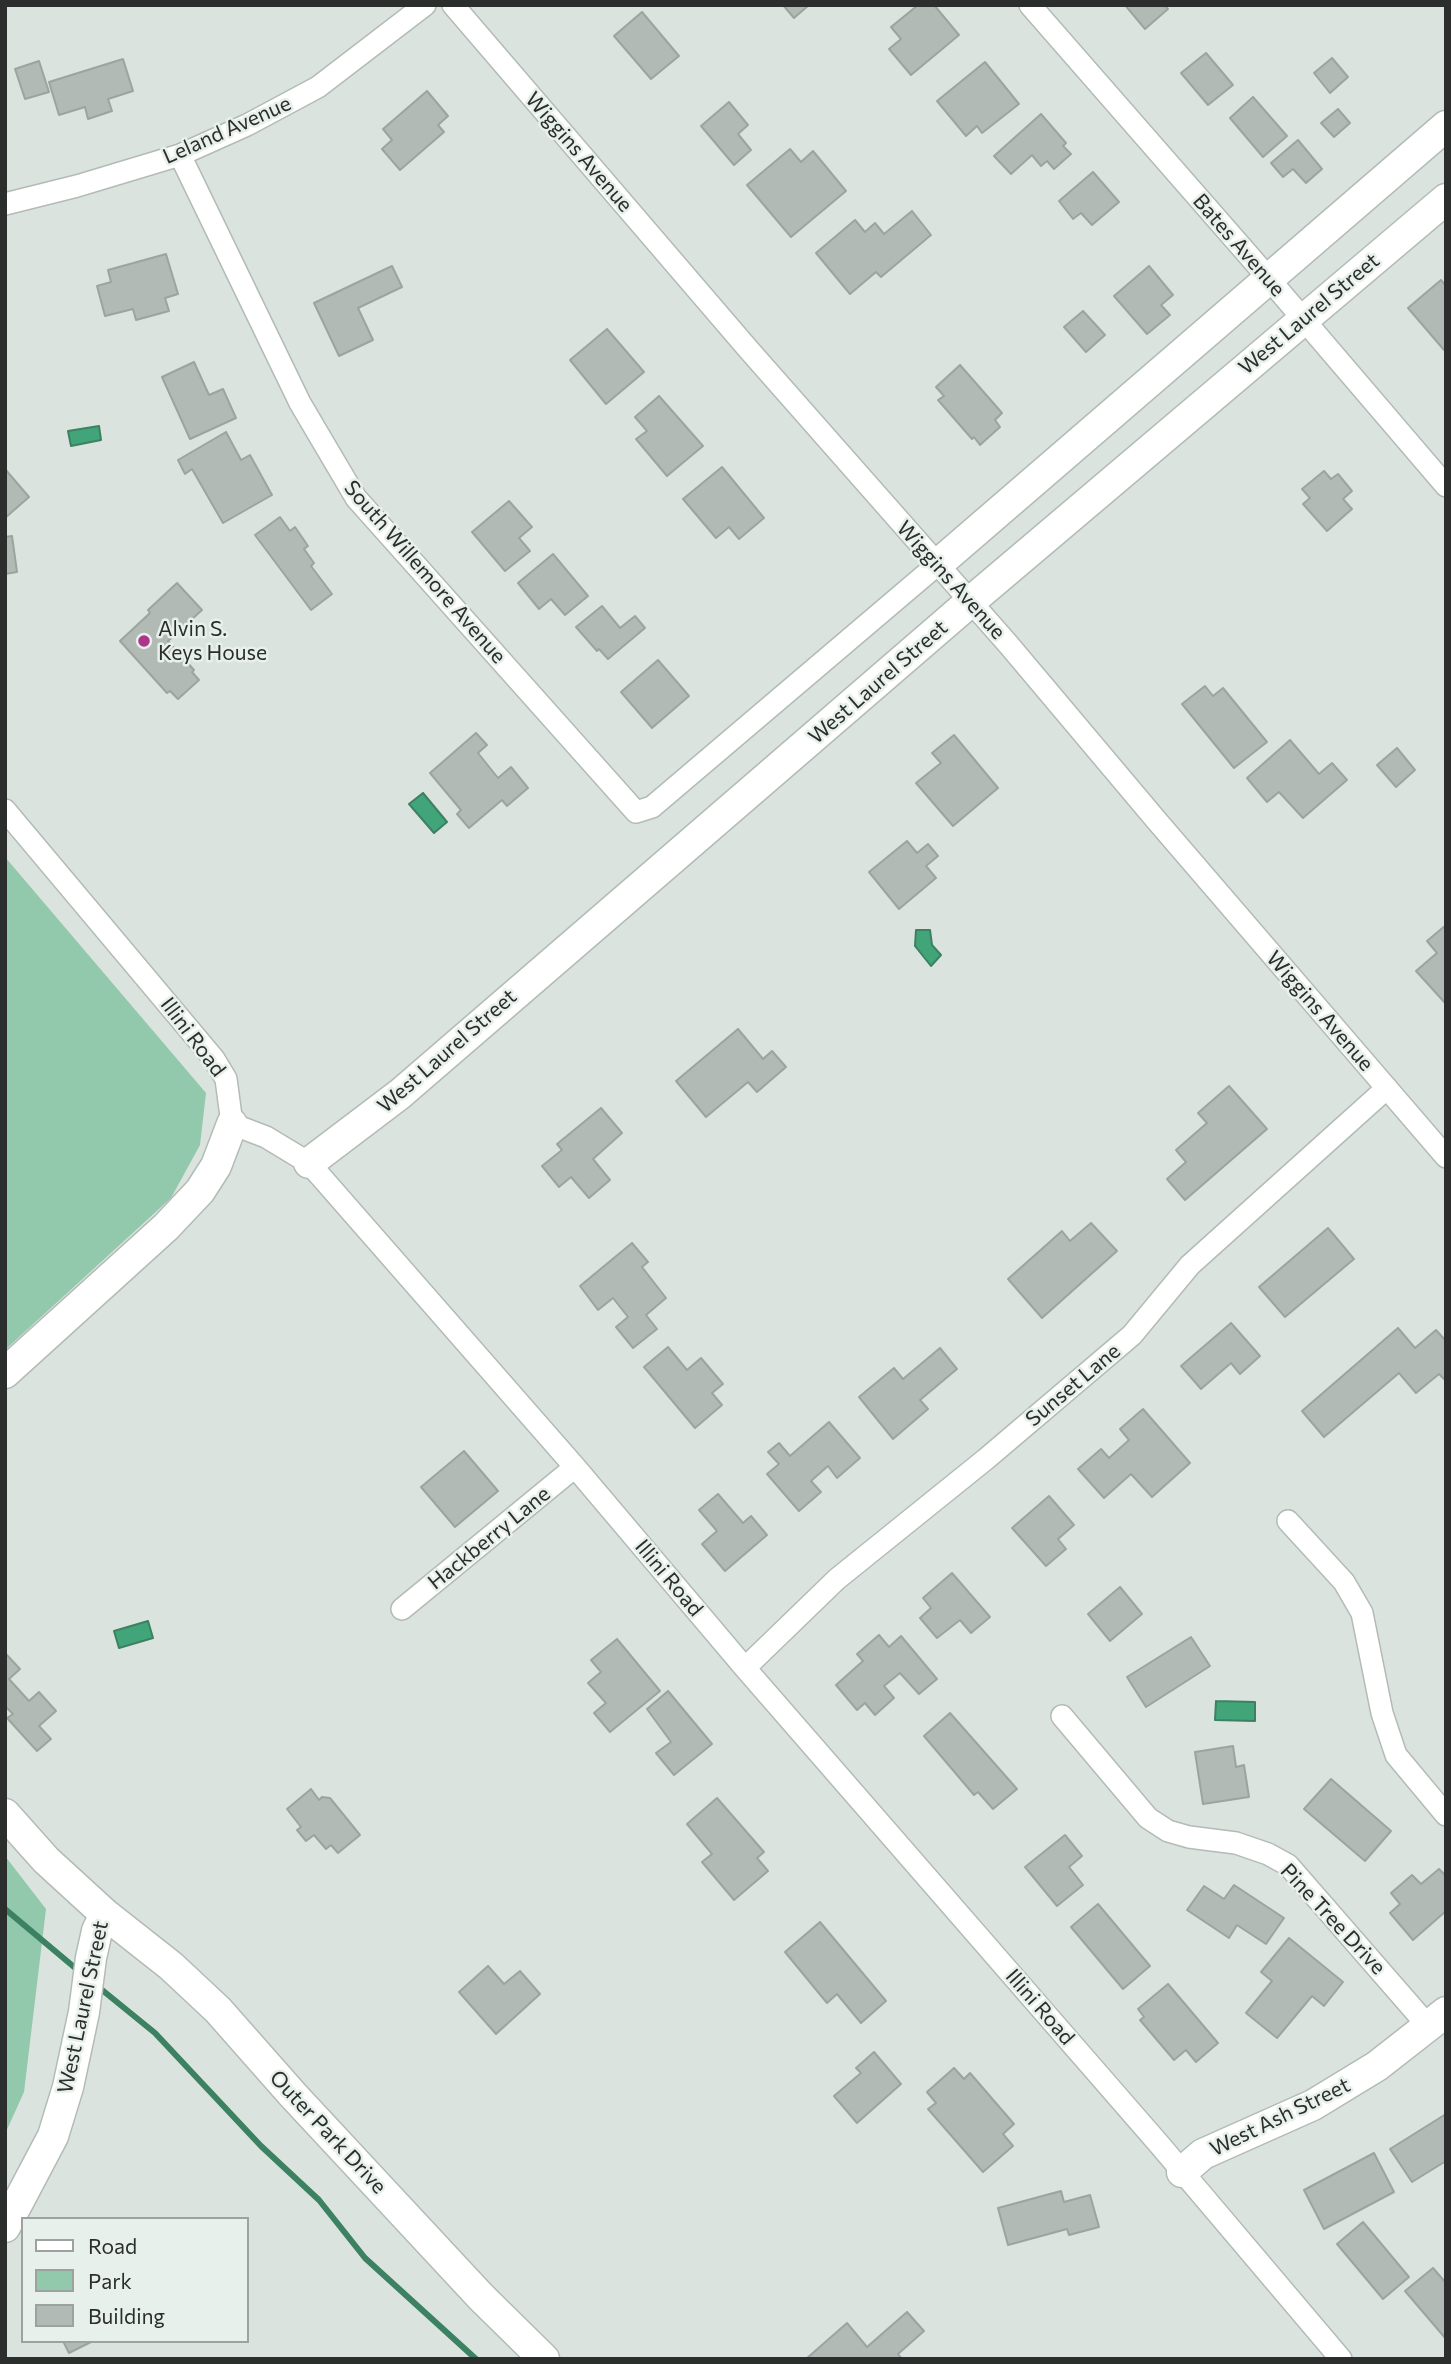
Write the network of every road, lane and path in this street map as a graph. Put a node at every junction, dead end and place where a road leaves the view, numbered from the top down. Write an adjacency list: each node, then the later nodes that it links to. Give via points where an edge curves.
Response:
1 (425, 5): 5 (street, Leland Avenue, via 318,87)
2 (453, 5): 11 (street, Wiggins Avenue)
3 (1030, 5): 8 (street, Bates Avenue)
4 (1446, 126): 8 (street)
5 (180, 155): 7 (street, Leland Avenue); 11 (street, South Willemore Avenue, via 300,403 356,498 636,812 652,807)
6 (1446, 199): 9 (street, West Laurel Street)
7 (5, 204)
8 (1269, 279): 9 (street, Bates Avenue); 11 (street)
9 (1304, 319): 10 (street, Bates Avenue); 12 (street, West Laurel Street)
10 (1446, 486)
11 (938, 564): 12 (street, Wiggins Avenue)
12 (970, 601): 14 (street, Wiggins Avenue); 17 (street, West Laurel Street, via 400,1094)
13 (5, 810): 15 (street, Illini Road, via 214,1059 226,1079)
14 (1387, 1088): 16 (street, Wiggins Avenue); 22 (street, Sunset Lane, via 1189,1265 1132,1335 837,1579)
15 (232, 1124): 17 (street, Illini Road); 18 (street, via 216,1167 200,1191)
16 (1442, 1144)
17 (309, 1163): 19 (street, Illini Road)
18 (5, 1373)
19 (575, 1467): 21 (street, Hackberry Lane); 22 (street, Illini Road)
20 (1288, 1521): 25 (street, via 1344,1581 1362,1613 1381,1713 1396,1755)
21 (402, 1609)
22 (745, 1668): 28 (street, Illini Road)
23 (1062, 1716): 27 (street, Pine Tree Drive, via 1148,1818 1168,1831 1236,1843 1288,1865)
24 (5, 1814): 26 (street, West Laurel Street, via 46,1860)
25 (1446, 1815)
26 (105, 1914): 29 (street, West Laurel Street, via 97,1931 68,2087 53,2136); 30 (street, Outer Park Drive, via 172,1966 218,2010)
27 (1437, 2019): 28 (street, West Ash Street, via 1377,2066 1313,2105 1203,2154)
28 (1182, 2172): 31 (street, Illini Road)
29 (5, 2227)
30 (544, 2359)
31 (1341, 2359)

